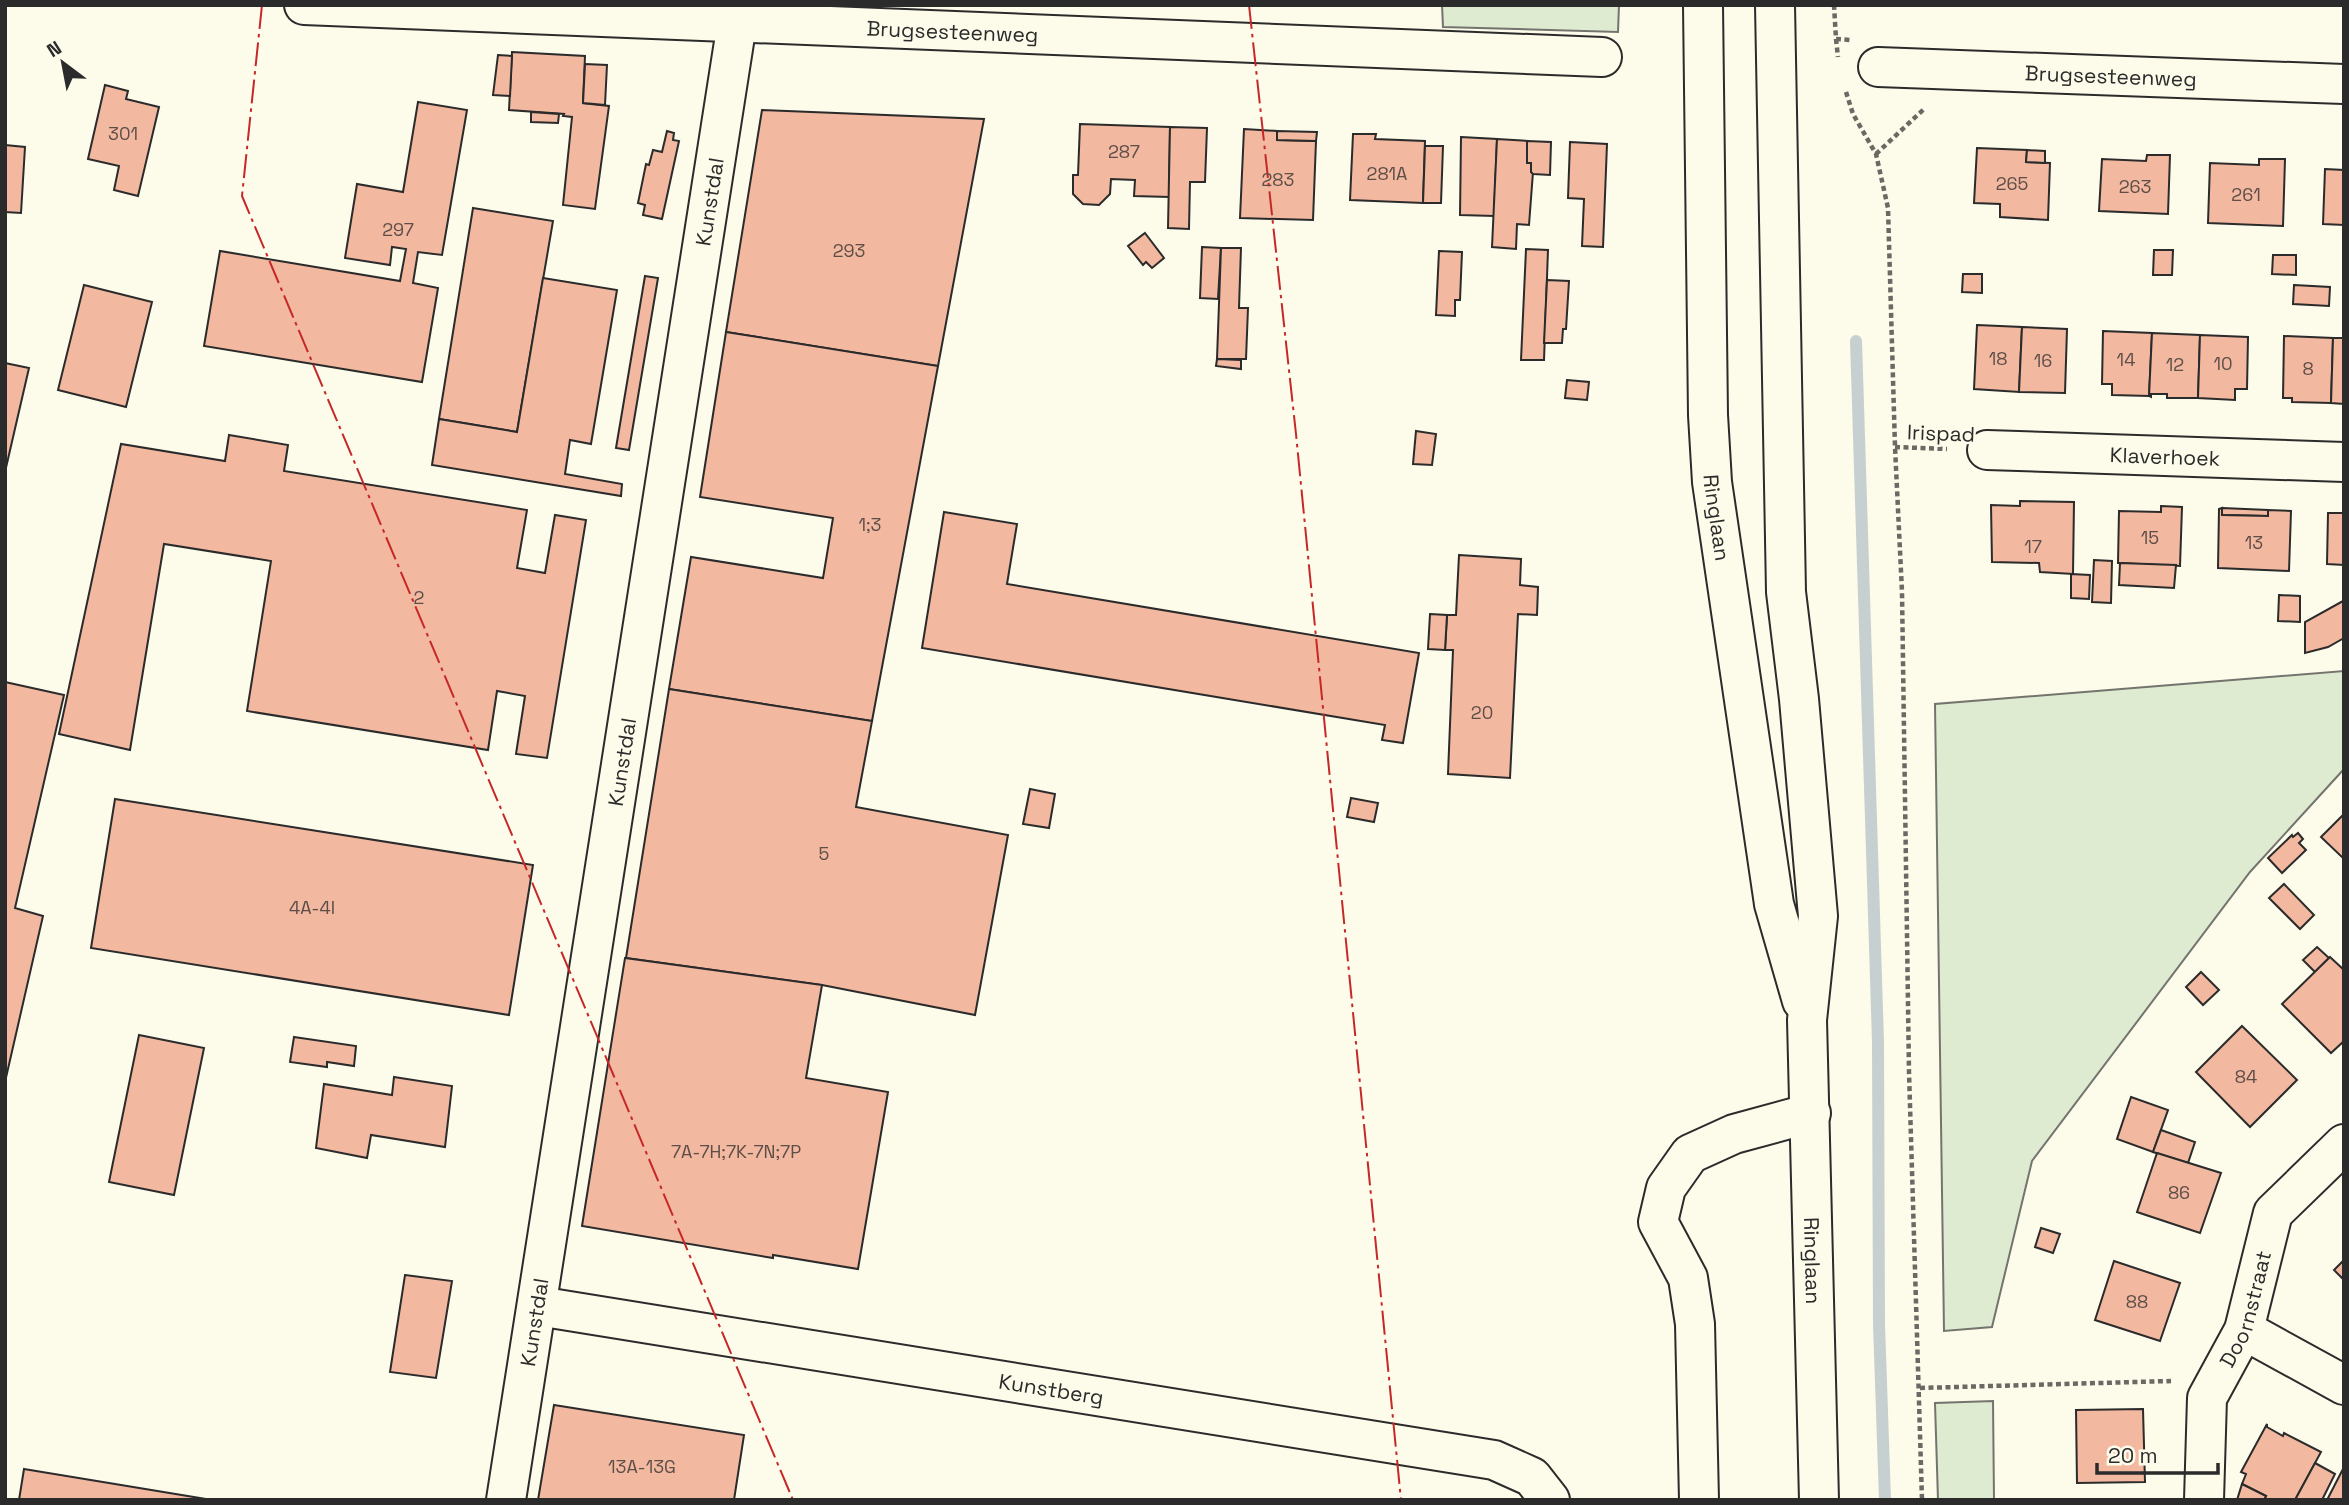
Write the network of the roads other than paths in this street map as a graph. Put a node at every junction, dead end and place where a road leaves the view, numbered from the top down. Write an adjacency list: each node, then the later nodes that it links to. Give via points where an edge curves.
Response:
1 (304, 5): 4 (street, Brugsesteenweg)
2 (1703, 5): 10 (street, Ringlaan, via 1712,482 1774,904)
3 (1775, 5): 10 (street, Ringlaan, via 1786,592 1818,916)
4 (737, 23): 5 (street, Brugsesteenweg); 13 (street, Kunstdal)
5 (1602, 57)
6 (1878, 67): 7 (street, Brugsesteenweg)
7 (2344, 84)
8 (1987, 450): 9 (street, Klaverhoek)
9 (2344, 462)
10 (1807, 1020): 11 (street, Ringlaan)
11 (1811, 1113): 18 (street, via 1734,1134 1690,1154 1666,1188 1658,1222 1688,1278 1695,1324); 19 (street, Ringlaan)
12 (2344, 1144): 14 (street, Doornstraat, via 2273,1213)
13 (538, 1306): 16 (street, Kunstdal); 17 (street, Kunstberg, via 1494,1460 1532,1477)
14 (2244, 1330): 15 (street); 20 (street, Doornstraat, via 2207,1398)
15 (2344, 1385)
16 (506, 1500)
17 (1550, 1500)
18 (1699, 1500)
19 (1819, 1500)
20 (2204, 1500)

